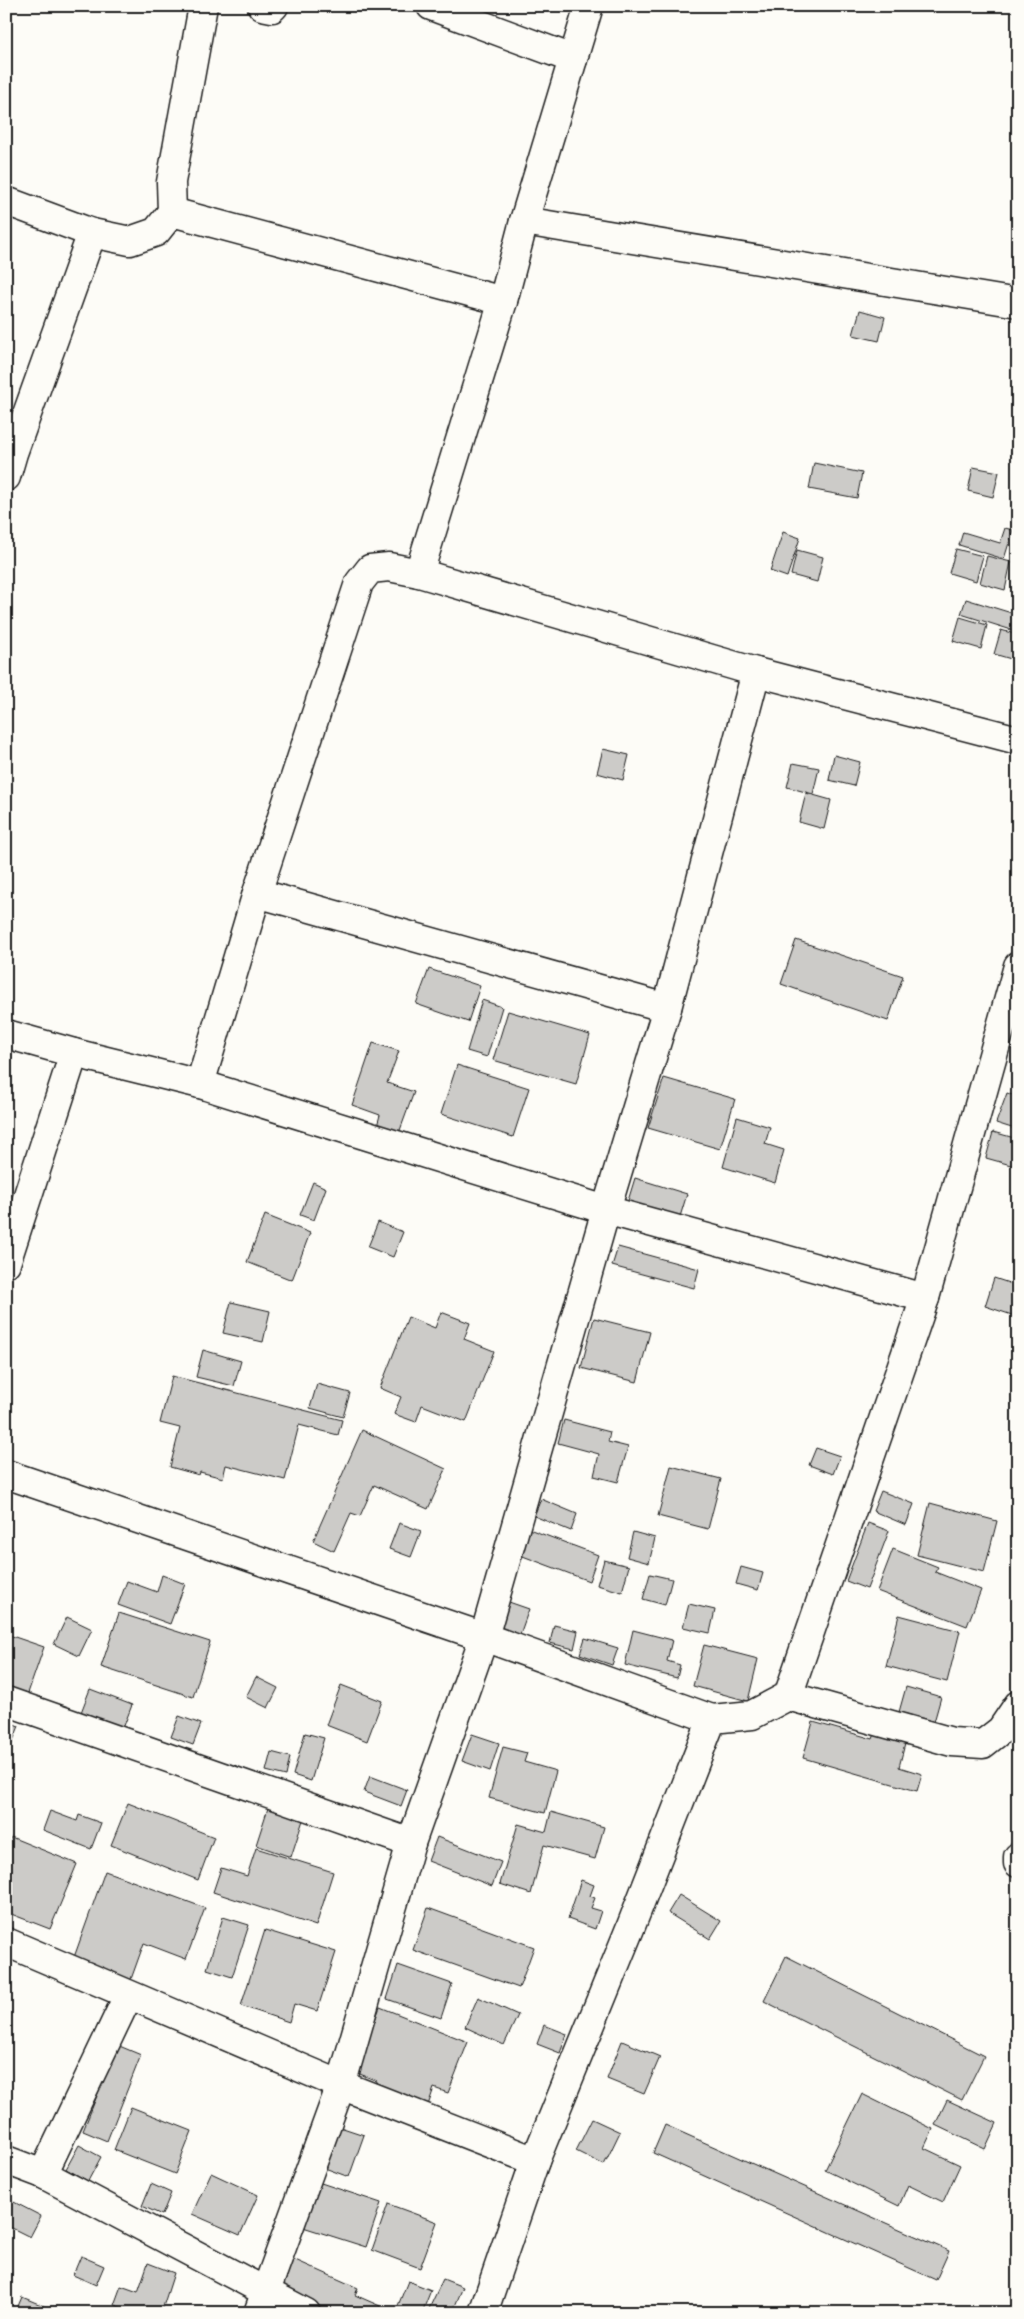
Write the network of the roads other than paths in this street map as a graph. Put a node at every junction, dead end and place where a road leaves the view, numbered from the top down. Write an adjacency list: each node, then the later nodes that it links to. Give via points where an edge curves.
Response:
1 (203, 6): 8 (street, via 171,182)
2 (262, 6): 3 (street)
3 (274, 6)
4 (431, 6): 6 (street)
5 (589, 6): 6 (street)
6 (573, 59): 9 (street)
7 (6, 200): 10 (street)
8 (172, 212): 10 (street, via 156,232 130,241); 11 (street)
9 (524, 222): 11 (street); 12 (street)
10 (92, 233): 13 (street)
11 (504, 301): 14 (street)
12 (1018, 303)
13 (8, 461)
14 (419, 573): 15 (street); 17 (street, via 389,567 370,569 359,583)
15 (756, 672): 16 (street); 19 (street)
16 (1018, 740)
17 (257, 893): 19 (street); 22 (street)
18 (1018, 966): 25 (street)
19 (667, 1008): 23 (street)
20 (6, 1034): 21 (street)
21 (74, 1053): 22 (street); 24 (street)
22 (200, 1084): 23 (street)
23 (606, 1210): 25 (street); 27 (street)
24 (6, 1263)
25 (925, 1298): 28 (street)
26 (6, 1474): 27 (street)
27 (484, 1637): 31 (street); 32 (street)
28 (788, 1696): 30 (street, via 952,1742 983,1744 1001,1730); 31 (street, via 752,1715)
29 (6, 1701): 32 (street)
30 (1018, 1705)
31 (712, 1719): 39 (street)
32 (412, 1843): 37 (street)
33 (1018, 1857): 34 (street)
34 (1018, 1863)
35 (6, 1942): 36 (street)
36 (128, 1996): 37 (street); 40 (street)
37 (341, 2085): 39 (street); 41 (street)
38 (6, 2160): 40 (street)
39 (535, 2161): 43 (street)
40 (43, 2174): 41 (street)
41 (262, 2303): 42 (street)
42 (306, 2313)
43 (483, 2313)

